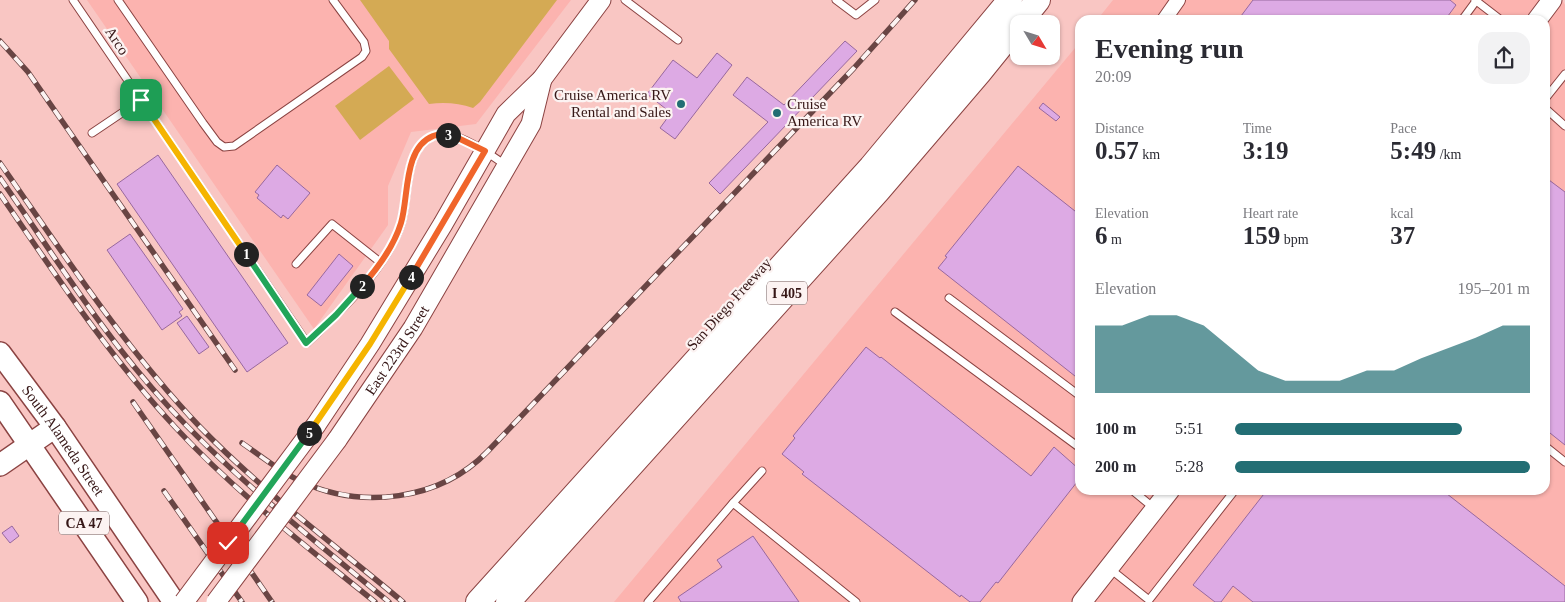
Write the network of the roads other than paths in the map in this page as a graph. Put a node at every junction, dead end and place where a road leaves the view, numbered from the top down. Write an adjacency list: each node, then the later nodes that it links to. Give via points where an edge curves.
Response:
1 (73, 0): 24 (lane, Arco)
2 (129, 0): 15 (lane)
3 (333, 0): 15 (lane, via 364,42 366,51 362,57 234,146 224,147 203,124)
4 (601, 0): 22 (main road, East 223rd Street)
5 (625, 0): 20 (lane)
6 (836, 0): 7 (lane, via 856,15)
7 (874, 0)
8 (991, 0): 49 (highway, San Diego Freeway / I 405)
9 (1010, 0): 49 (highway, via 871,167)
10 (1020, 0): 49 (highway, via 887,160)
11 (1038, 0): 49 (highway, San Diego Freeway / I 405, via 878,192)
12 (1178, 0): 16 (street)
13 (1476, 0): 17 (lane); 18 (lane)
14 (1552, 0): 19 (main road)
15 (120, 3)
16 (1168, 15)
17 (1466, 15)
18 (1495, 15)
19 (1541, 15)
20 (678, 40)
21 (1565, 74): 23 (lane)
22 (542, 79): 28 (main road, East 223rd Street, via 506,114); 29 (main road, East 223rd Street, via 531,124)
23 (1550, 94)
24 (141, 100): 27 (lane); 30 (lane, Arco, via 306,343 336,315)
25 (1550, 112): 26 (lane)
26 (1565, 126)
27 (92, 133)
28 (485, 151): 29 (lane, Arco); 30 (lane, Arco, via 444,133 419,146 412,163 401,224); 53 (main road, East 223rd Street, bridge, via 370,344 316,425)
29 (507, 166): 54 (main road, East 223rd Street, bridge, via 413,328 337,440)
30 (380, 262): 31 (lane, via 332,224)
31 (296, 264)
32 (949, 298): 35 (lane)
33 (896, 312): 39 (lane)
34 (0, 353): 37 (main road, South Alameda Street / CA 47)
35 (1075, 392)
36 (0, 402): 38 (main road, South Alameda Street / CA 47)
37 (55, 427): 38 (main road); 52 (main road, South Alameda Street / CA 47)
38 (30, 444): 42 (main road); 51 (main road, South Alameda Street / CA 47)
39 (1075, 444)
40 (1550, 450): 41 (lane)
41 (1565, 462)
42 (0, 465)
43 (762, 471): 47 (lane)
44 (1138, 495): 48 (lane)
45 (1166, 495): 48 (main road)
46 (1231, 495): 50 (lane, via 1149,600)
47 (733, 503): 59 (lane); 60 (lane)
48 (1155, 509): 50 (main road)
49 (518, 564): 55 (highway, San Diego Freeway / I 405); 56 (highway); 57 (highway); 58 (highway, San Diego Freeway / I 405)
50 (1109, 568): 61 (main road)
51 (137, 602)
52 (174, 602)
53 (184, 602)
54 (216, 602)
55 (460, 602)
56 (478, 602)
57 (490, 602)
58 (508, 602)
59 (648, 602)
60 (856, 602)
61 (1082, 602)

